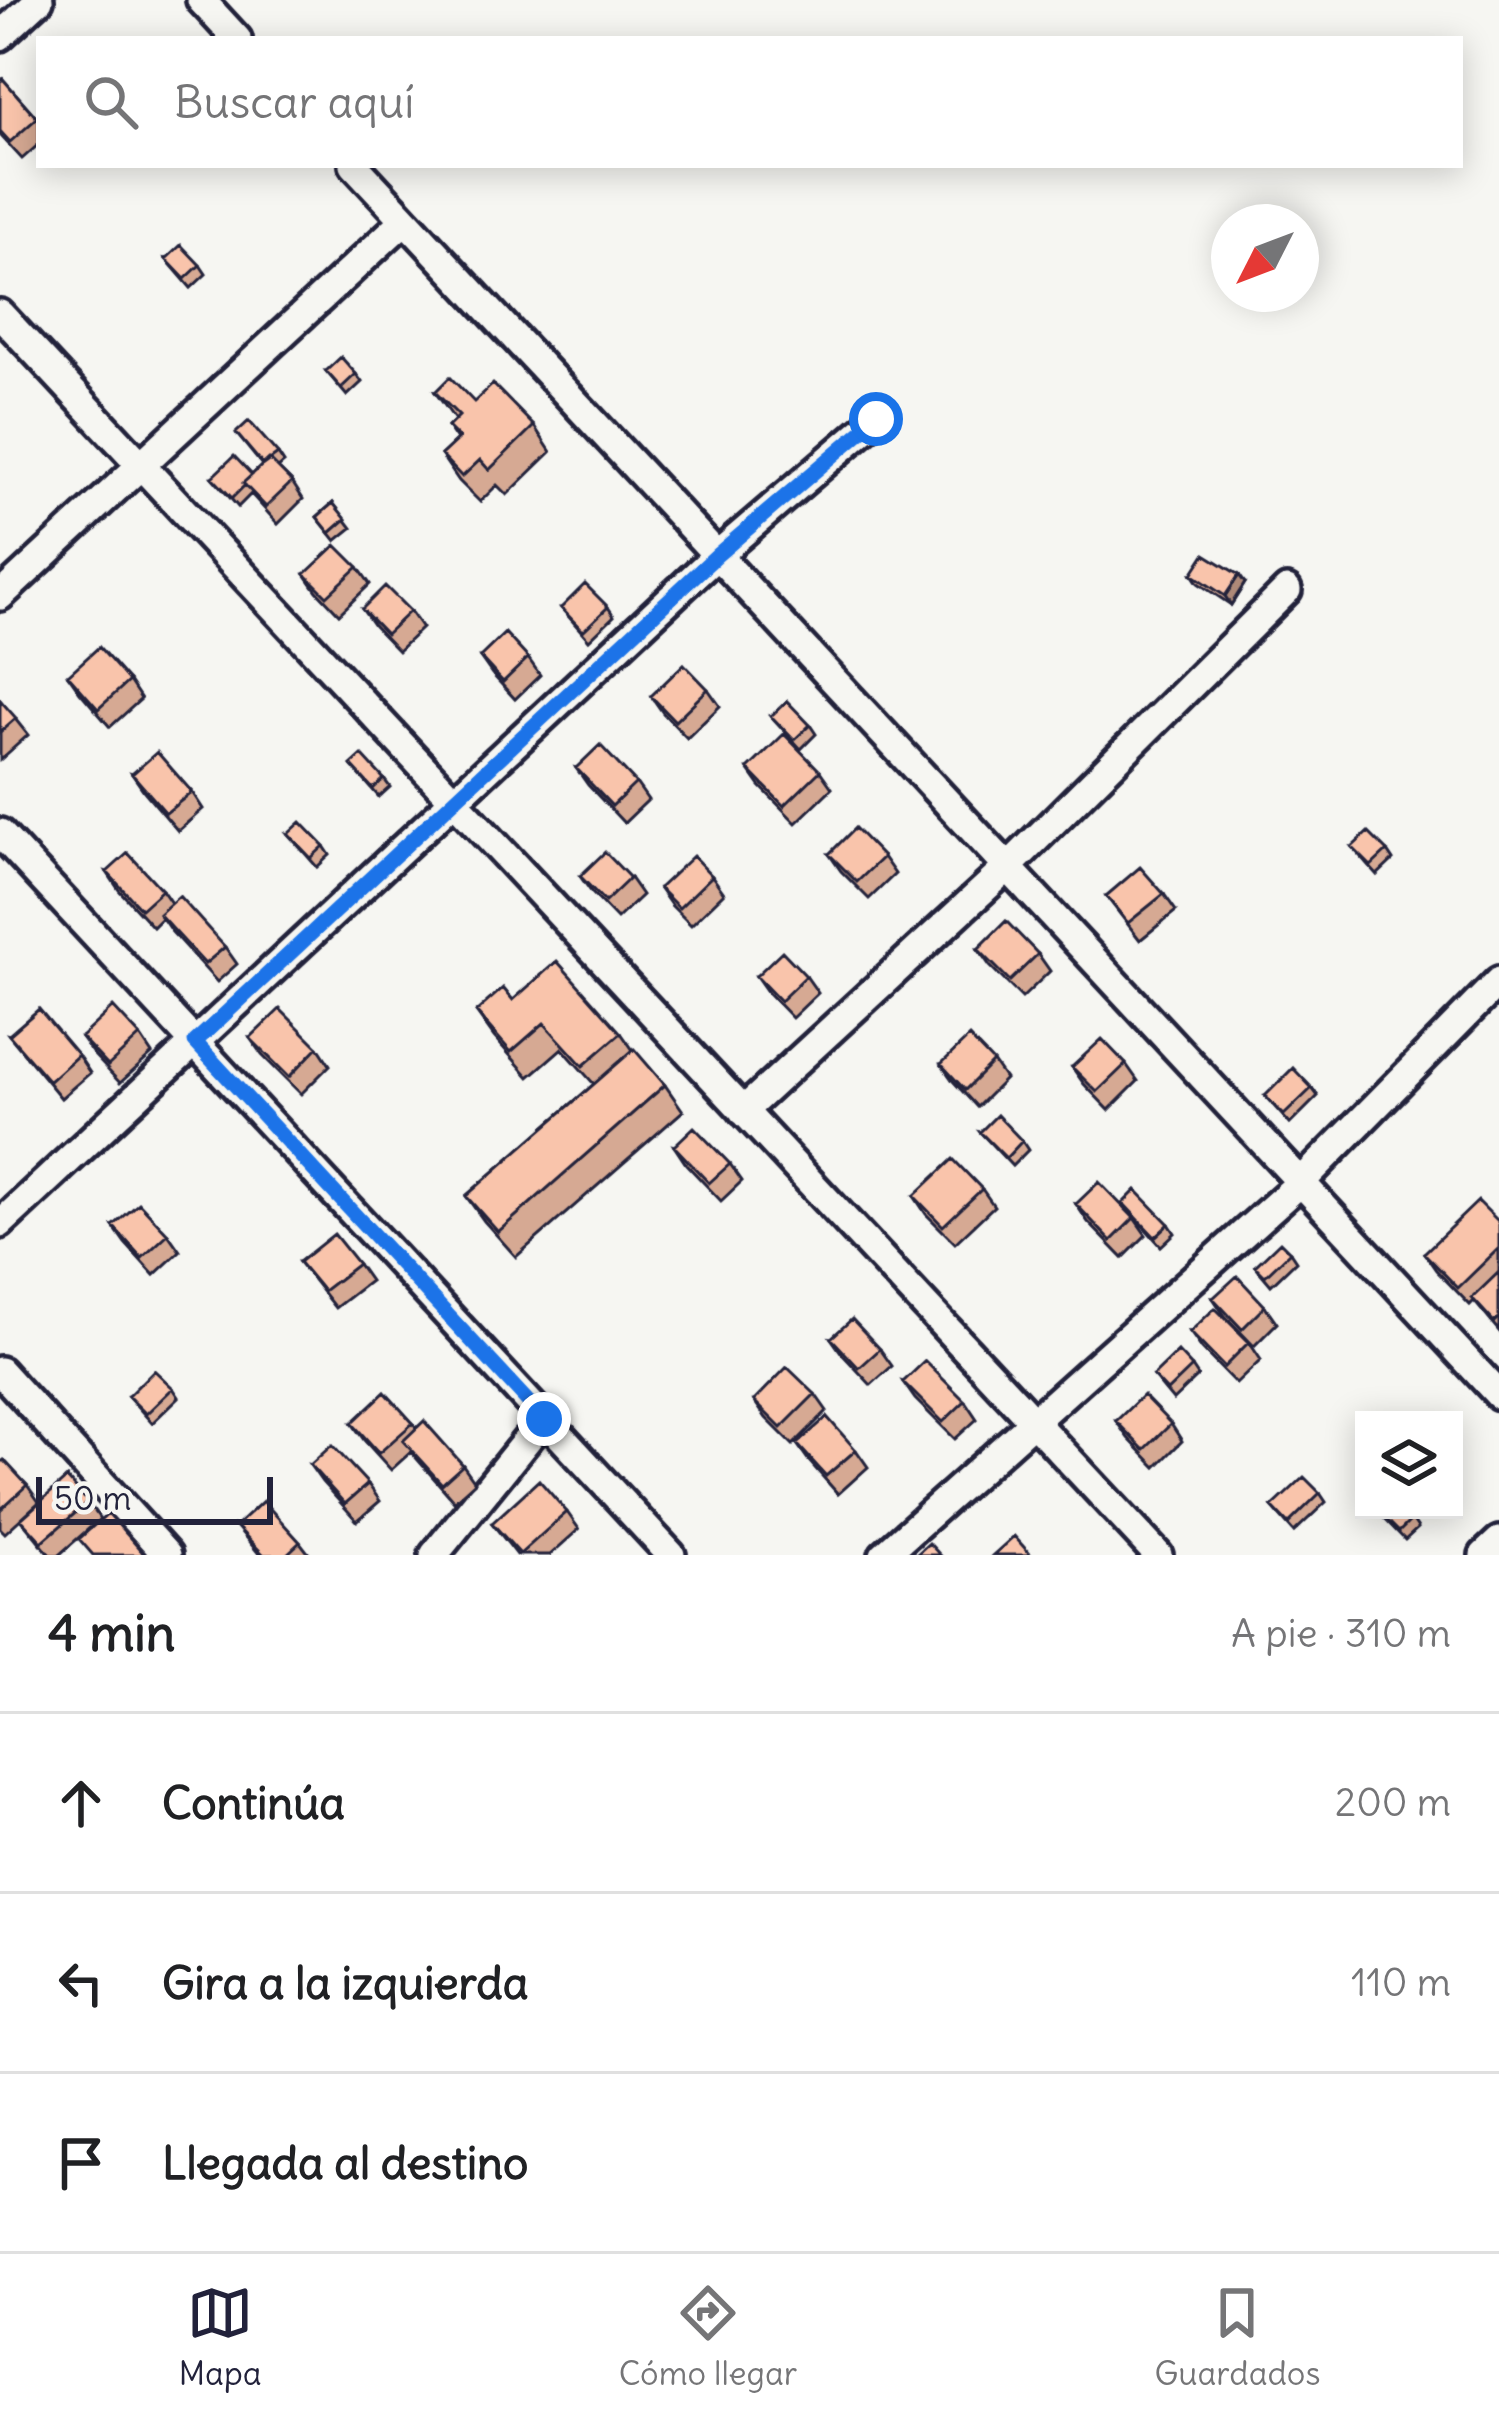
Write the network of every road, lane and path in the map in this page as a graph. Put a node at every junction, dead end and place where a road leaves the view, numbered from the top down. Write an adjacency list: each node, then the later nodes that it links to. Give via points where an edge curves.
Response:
1 (39, 0): 3 (street)
2 (201, 0): 4 (street)
3 (0, 36)
4 (234, 36)
5 (357, 168): 6 (street)
6 (405, 220): 9 (street); 10 (street)
7 (0, 314): 9 (street)
8 (876, 419): 10 (street)
9 (141, 466): 12 (street); 13 (street)
10 (717, 555): 13 (street); 15 (street)
11 (1287, 590): 15 (street)
12 (0, 596)
13 (454, 800): 17 (street); 18 (street)
14 (0, 833): 17 (street)
15 (1007, 868): 18 (street); 19 (street)
16 (1499, 981): 19 (street)
17 (195, 1042): 20 (street); 23 (street)
18 (743, 1111): 24 (street)
19 (1300, 1184): 22 (street); 24 (street)
20 (0, 1224)
21 (0, 1371): 26 (street)
22 (1499, 1395)
23 (544, 1419): 27 (street); 28 (street)
24 (1035, 1423): 29 (street); 30 (street)
25 (1499, 1541): 31 (street)
26 (167, 1555)
27 (434, 1555)
28 (671, 1555)
29 (884, 1555)
30 (1158, 1555)
31 (1484, 1555)

